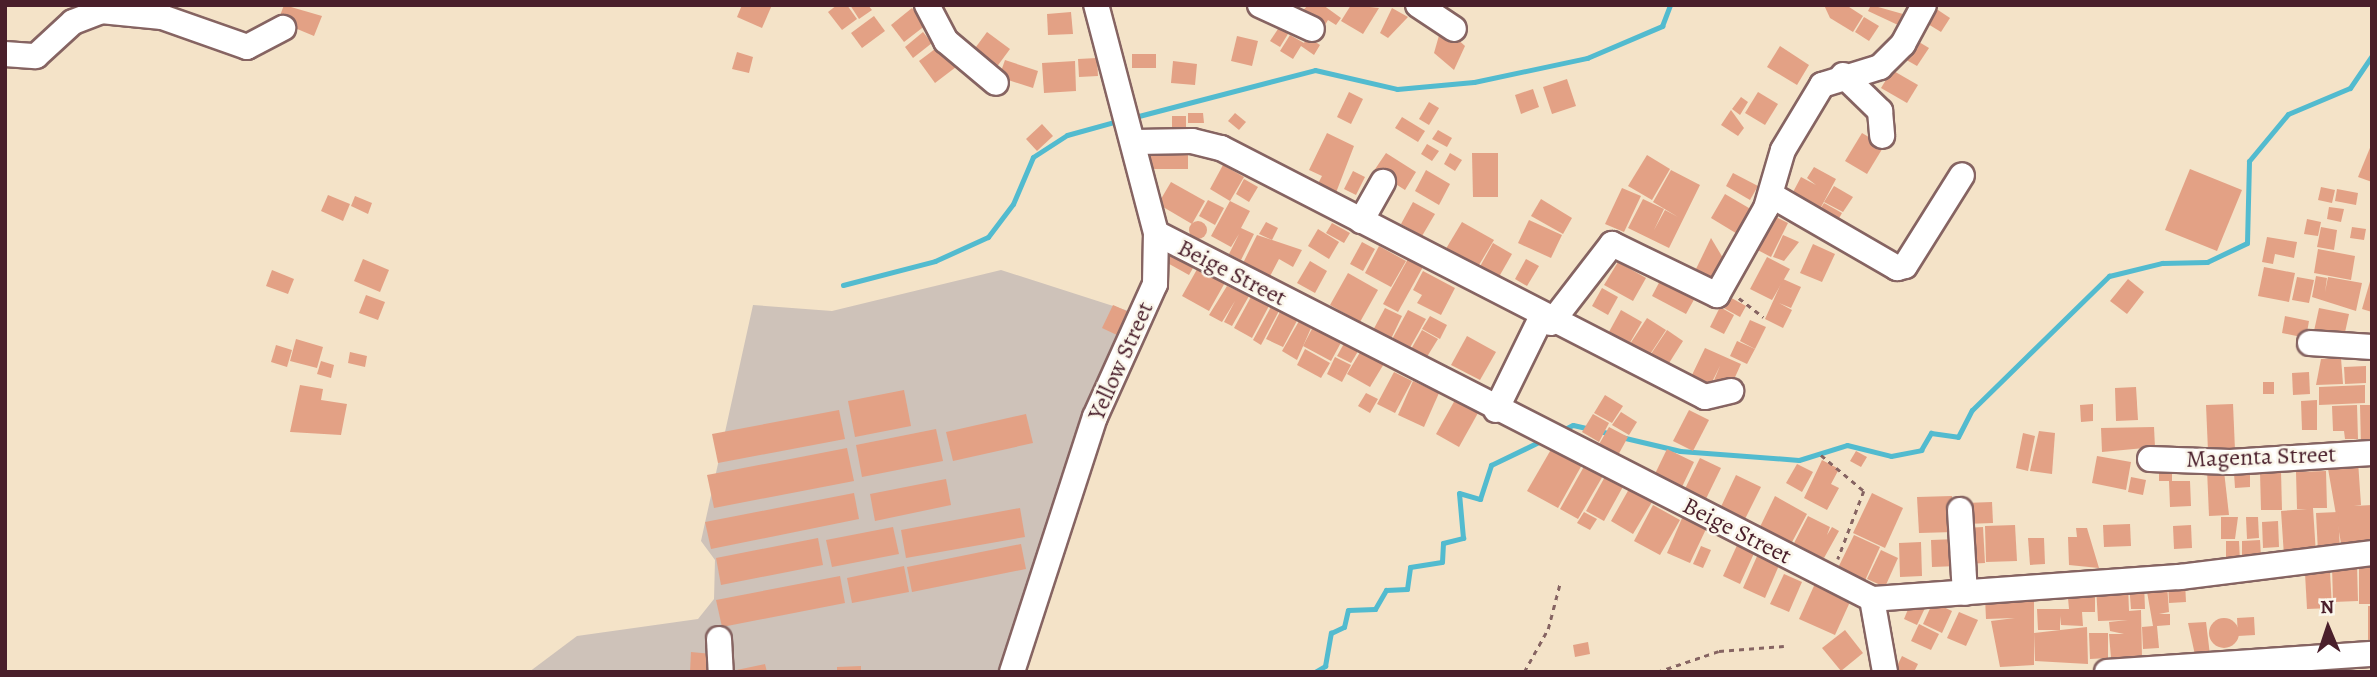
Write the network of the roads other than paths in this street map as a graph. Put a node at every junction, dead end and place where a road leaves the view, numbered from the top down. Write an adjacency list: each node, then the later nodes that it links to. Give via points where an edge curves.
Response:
1 (927, 5): 11 (street, via 946,41)
2 (1096, 5): 13 (street, Yellow Street)
3 (1260, 5): 7 (street)
4 (1924, 5): 10 (street, via 1903,44 1881,67)
5 (1426, 7): 8 (street)
6 (282, 28): 9 (street, via 247,47 162,17 101,11 73,22 36,56)
7 (1312, 29)
8 (1454, 29)
9 (5, 54)
10 (1843, 75): 12 (street, via 1880,111); 16 (street, via 1822,85 1798,122)
11 (996, 83)
12 (1882, 136)
13 (1135, 139): 17 (street, via 1192,141 1221,148); 18 (street, Yellow Street)
14 (1962, 175): 16 (street, via 1905,266 1897,268)
15 (1383, 182): 17 (street)
16 (1771, 195): 19 (street, via 1725,288 1709,295 1612,244)
17 (1361, 221): 19 (street)
18 (1156, 233): 23 (street, Beige Street); 33 (street, Yellow Street, via 1155,284 1094,417)
19 (1546, 320): 22 (street, via 1705,397); 23 (street)
20 (2310, 343): 21 (street)
21 (2372, 347)
22 (1731, 391)
23 (1496, 410): 29 (street, Beige Street)
24 (2372, 453): 25 (street, Magenta Street, via 2230,462)
25 (2150, 459)
26 (1961, 510): 28 (street)
27 (2372, 553): 28 (street, Beige Street, via 2180,577)
28 (1965, 593): 29 (street, Beige Street)
29 (1872, 598): 34 (street)
30 (719, 639): 32 (street)
31 (2372, 654): 35 (street)
32 (721, 672)
33 (1012, 672)
34 (1885, 672)
35 (2107, 672)

